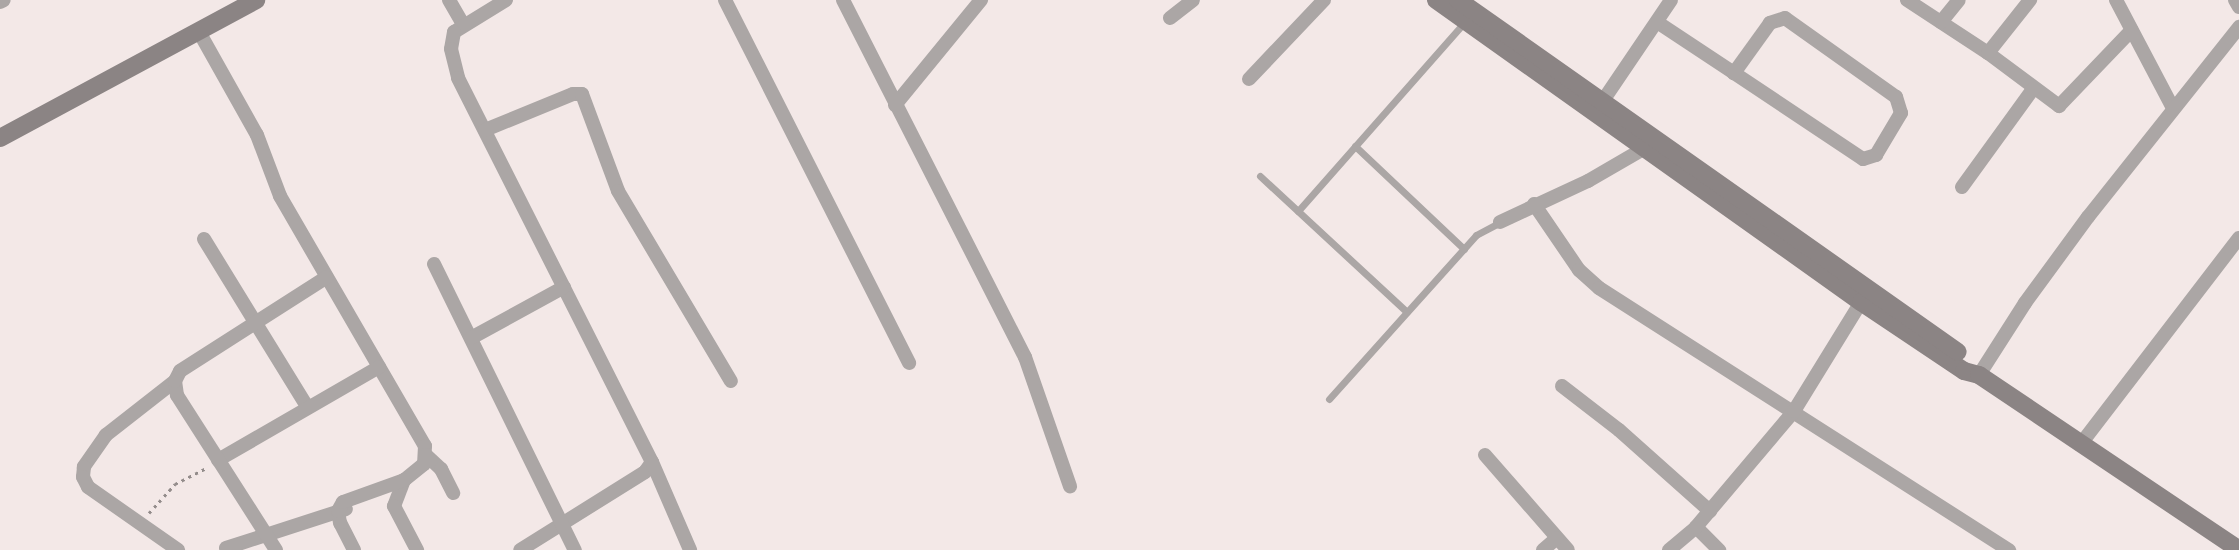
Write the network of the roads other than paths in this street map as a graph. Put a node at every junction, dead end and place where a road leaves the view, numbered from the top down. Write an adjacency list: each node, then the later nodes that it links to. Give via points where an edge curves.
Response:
1 (256, 0): 24 (street)
2 (449, 0): 22 (street)
3 (506, 0): 22 (street)
4 (725, 0): 52 (street)
5 (981, 0): 30 (street)
6 (1193, 0): 18 (street)
7 (1324, 0): 28 (street)
8 (1436, 0): 19 (street)
9 (1458, 0): 31 (street)
10 (1907, 0): 21 (street)
11 (1959, 0): 21 (street)
12 (2030, 0): 26 (street)
13 (2116, 0): 25 (street)
14 (2235, 0): 17 (street)
15 (844, 1): 30 (street)
16 (1666, 2): 20 (street)
17 (2239, 7)
18 (1170, 18)
19 (1466, 21): 31 (street); 35 (lane)
20 (1657, 22): 27 (street); 31 (street)
21 (1941, 22): 26 (street)
22 (463, 24): 33 (street, via 454,32 451,49 458,78)
23 (2239, 27): 32 (street)
24 (198, 30): 34 (street); 46 (street, via 257,135 280,196)
25 (2132, 30): 29 (street, via 2065,103 2053,104); 32 (street)
26 (1988, 53): 29 (street)
27 (1734, 73): 27 (street, via 1863,159 1876,155 1901,113 1896,97 1785,18 1770,23)
28 (1249, 79)
29 (2034, 89): 38 (street)
30 (895, 105): 67 (street, via 1025,357)
31 (1599, 106): 36 (street); 48 (street)
32 (2172, 106): 54 (street, via 2025,303)
33 (485, 130): 47 (street); 56 (street, via 573,94 582,94 618,191)
34 (0, 138)
35 (1355, 146): 40 (lane); 44 (lane)
36 (1645, 148): 39 (street, via 1588,181); 48 (street)
37 (1260, 176): 40 (lane)
38 (1962, 187)
39 (1534, 204): 41 (street); 60 (street, via 1579,270 1599,288)
40 (1298, 211): 49 (lane)
41 (1500, 222): 44 (lane, via 1476,235)
42 (2239, 238): 61 (street)
43 (204, 239): 50 (street)
44 (1464, 249): 49 (lane)
45 (434, 264): 51 (street)
46 (327, 277): 50 (street); 53 (street)
47 (564, 287): 51 (street); 65 (street)
48 (1865, 295): 54 (street, via 1964,371); 60 (street)
49 (1407, 312): 58 (lane)
50 (256, 323): 55 (street, via 180,371); 59 (street)
51 (471, 338): 71 (street)
52 (909, 363)
53 (379, 367): 59 (street); 62 (street, via 425,446)
54 (1979, 375): 61 (street)
55 (176, 381): 64 (street, via 177,395); 76 (street, via 123,419 84,467 88,487 138,526)
56 (731, 381)
57 (1562, 386): 70 (street, via 1619,430)
58 (1329, 399)
59 (308, 408): 64 (street)
60 (1794, 411): 70 (street); 87 (street)
61 (2080, 445): 88 (street)
62 (426, 455): 66 (street, via 424,464); 68 (street, via 441,469)
63 (1485, 455): 74 (street)
64 (219, 461): 73 (street)
65 (652, 462): 71 (street, via 645,472); 82 (street)
66 (404, 480): 69 (street, via 343,502); 79 (street, via 396,498 396,513)
67 (1070, 486)
68 (453, 493)
69 (342, 510): 73 (street); 78 (street, via 340,523)
70 (1710, 511): 72 (street)
71 (561, 522): 80 (street); 81 (street)
72 (1696, 527): 85 (street); 86 (street)
73 (265, 534): 75 (street); 77 (street)
74 (1557, 538): 83 (street); 84 (street)
75 (226, 548)
76 (178, 550)
77 (276, 550)
78 (354, 550)
79 (417, 550)
80 (520, 550)
81 (575, 550)
82 (690, 550)
83 (1543, 550)
84 (1568, 550)
85 (1669, 550)
86 (1719, 550)
87 (2009, 550)
88 (2239, 550)

